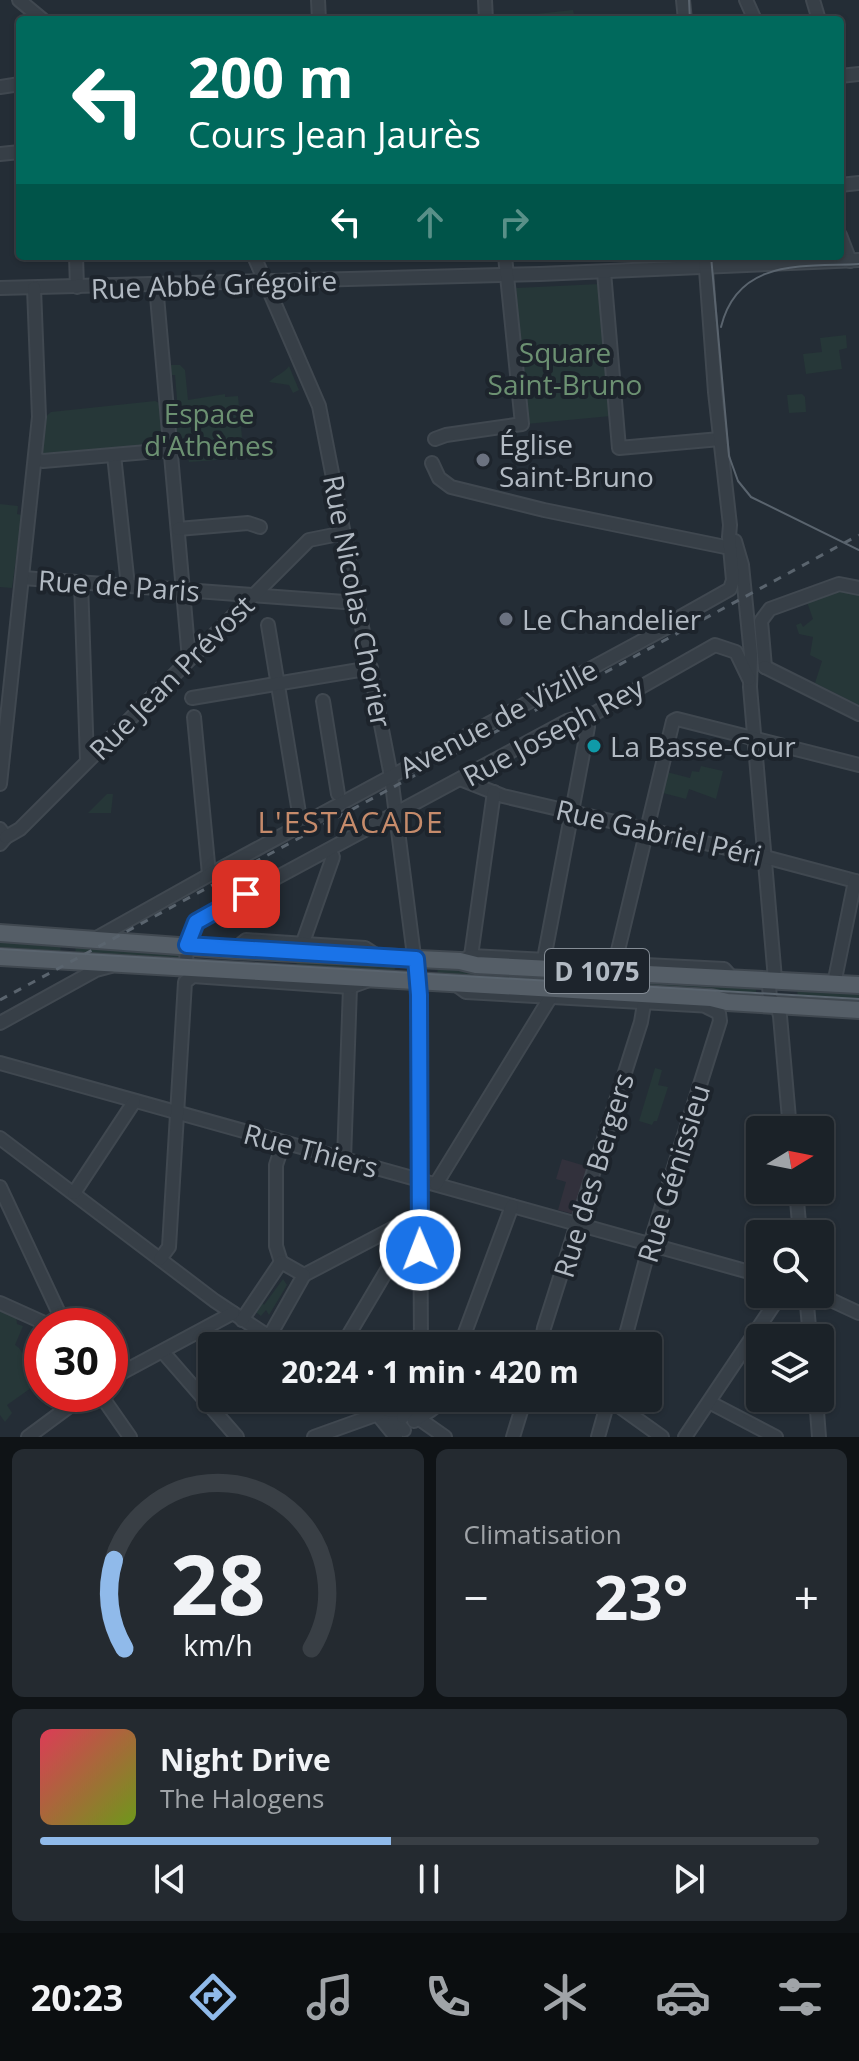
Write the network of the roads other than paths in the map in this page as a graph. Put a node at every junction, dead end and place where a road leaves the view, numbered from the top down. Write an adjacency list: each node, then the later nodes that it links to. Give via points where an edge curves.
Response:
1 (19, 0): 2 (street)
2 (38, 16)
3 (844, 242): 6 (street)
4 (256, 260): 11 (street, Rue Nicolas Chorier)
5 (505, 260): 10 (street)
6 (854, 260): 8 (street, Rue Abbé Grégoire)
7 (76, 261): 13 (street)
8 (706, 262): 9 (street, Rue Abbé Grégoire); 17 (street)
9 (604, 272): 10 (street, Rue Abbé Grégoire); 17 (street, via 619,448)
10 (507, 275): 11 (street, Rue Abbé Grégoire); 16 (street, via 522,424)
11 (267, 283): 12 (street, Rue Abbé Grégoire); 25 (street, Rue Nicolas Chorier, via 319,406)
12 (156, 285): 13 (street, Rue Abbé Grégoire); 18 (street)
13 (77, 287): 15 (street, Rue Abbé Grégoire)
14 (0, 288): 15 (street, Rue Abbé Grégoire)
15 (34, 288): 20 (street, via 39,417)
16 (435, 439)
17 (720, 439): 24 (street)
18 (170, 450): 19 (street); 23 (street)
19 (114, 455): 20 (street); 29 (street)
20 (35, 459): 27 (street)
21 (432, 463): 26 (street, via 451,487)
22 (260, 527): 23 (street, via 248,523)
23 (178, 529): 31 (street)
24 (731, 531): 26 (street); 37 (street, via 742,565)
25 (344, 533): 32 (street, Rue Jean Prévost, via 309,540); 33 (street, Rue Nicolas Chorier)
26 (730, 548): 47 (street, Avenue de Vizille, via 733,585 675,623)
27 (23, 578): 28 (street, Rue de Paris); 49 (street)
28 (81, 582): 29 (street, Rue de Paris); 45 (street)
29 (128, 586): 31 (street, Rue de Paris)
30 (856, 586): 37 (street, via 839,584 770,609 761,621)
31 (182, 590): 32 (street, Rue de Paris); 35 (street)
32 (253, 595): 33 (street, Rue de Paris); 35 (street, Rue Jean Prévost)
33 (358, 603): 36 (street, Rue Nicolas Chorier)
34 (268, 625): 38 (street)
35 (189, 659): 45 (street, Rue Jean Prévost)
36 (371, 668): 38 (street); 47 (street, Rue Nicolas Chorier)
37 (755, 672): 41 (street); 43 (street, Rue Joseph Rey, via 736,652 715,645); 44 (street)
38 (278, 684): 39 (street); 54 (street)
39 (192, 698)
40 (323, 701): 51 (street)
41 (859, 714)
42 (194, 717): 59 (street)
43 (581, 717): 48 (street, Rue Joseph Rey); 52 (street, via 588,727)
44 (754, 738): 46 (street); 55 (street, via 673,721); 58 (street)
45 (87, 761): 56 (street, Rue Jean Prévost, via 20,829)
46 (859, 765)
47 (391, 776): 53 (street, Rue Nicolas Chorier); 54 (street, Avenue de Vizille)
48 (460, 779): 50 (street, Rue Gabriel Péri); 53 (street, Rue Joseph Rey)
49 (0, 784)
50 (494, 792): 52 (street, Rue Gabriel Péri); 68 (street)
51 (338, 794)
52 (571, 811): 55 (street, Rue Gabriel Péri); 70 (street)
53 (397, 815): 57 (street, Rue Joseph Rey); 69 (street, Rue Nicolas Chorier)
54 (301, 825): 59 (street, Avenue de Vizille)
55 (647, 829): 58 (street, Rue Gabriel Péri); 71 (street)
56 (2, 837)
57 (329, 850): 63 (street, Rue Joseph Rey, via 196,922); 64 (street, via 333,857)
58 (765, 857): 60 (street, Rue Gabriel Péri); 74 (street)
59 (209, 874): 62 (street, Avenue de Vizille)
60 (857, 882): 79 (street)
61 (0, 933): 62 (main road, D 1075)
62 (93, 940): 63 (main road, D 1075)
63 (187, 945): 65 (main road, D 1075); 73 (street)
64 (302, 945): 65 (street, via 246,940); 67 (street, via 365,948)
65 (234, 950): 67 (main road, D 1075)
66 (0, 957): 72 (main road, D 1075)
67 (381, 958): 69 (main road, D 1075)
68 (466, 958): 69 (main road, D 1075); 70 (street); 76 (main road, D 1075, via 476,965)
69 (416, 959): 77 (street, Rue Nicolas Chorier)
70 (544, 959): 71 (street)
71 (615, 963): 76 (street, via 724,969)
72 (115, 965): 73 (main road, D 1075); 88 (street, via 96,970)
73 (189, 973): 75 (main road, D 1075); 81 (street); 91 (street)
74 (775, 979): 76 (main road, D 1075); 79 (main road, D 1075); 85 (street, via 782,995)
75 (369, 980): 77 (main road, D 1075); 81 (street)
76 (734, 980)
77 (418, 982): 78 (main road, D 1075); 96 (street, Rue Nicolas Chorier)
78 (455, 984): 82 (street, via 466,992); 83 (main road, D 1075)
79 (834, 984): 80 (main road, D 1075)
80 (859, 985)
81 (350, 987): 95 (street)
82 (550, 998): 84 (street); 97 (street)
83 (727, 1002): 85 (main road, D 1075); 86 (street)
84 (644, 1004): 86 (street); 102 (street, Rue des Bergers)
85 (777, 1005): 87 (main road, D 1075); 92 (street)
86 (707, 1007): 106 (street, Rue Génissieu, via 719,1013 720,1021)
87 (859, 1010)
88 (0, 1023)
89 (0, 1063): 90 (street, Rue Thiers)
90 (134, 1102): 91 (street, Rue Thiers); 99 (street)
91 (178, 1113): 94 (street, Rue Thiers); 108 (street, via 169,1247)
92 (789, 1116)
93 (0, 1138): 99 (street)
94 (282, 1150): 95 (street, Rue Thiers); 107 (street)
95 (344, 1160): 96 (street, Rue Thiers)
96 (420, 1179): 97 (street, Rue Thiers); 101 (street, Rue Nicolas Chorier)
97 (436, 1184): 100 (street, Rue Thiers)
98 (0, 1187): 113 (street)
99 (74, 1193): 108 (street)
100 (512, 1206): 102 (street, Rue Thiers); 122 (street)
101 (420, 1214): 103 (street); 104 (street, Rue Nicolas Chorier)
102 (577, 1224): 106 (street, Rue Thiers); 123 (street, Rue des Bergers)
103 (396, 1228): 105 (street); 110 (street)
104 (420, 1235): 105 (street); 121 (street, Rue Nicolas Chorier)
105 (406, 1238): 120 (street)
106 (650, 1244): 109 (street, Rue Thiers); 124 (street, Rue Génissieu)
107 (280, 1258): 110 (street); 117 (street)
108 (160, 1259): 117 (street)
109 (746, 1271)
110 (304, 1275): 119 (street)
111 (834, 1301): 115 (street)
112 (0, 1303): 116 (street)
113 (57, 1308)
114 (772, 1308): 127 (street)
115 (859, 1313)
116 (24, 1314)
117 (238, 1316): 118 (street); 125 (street)
118 (262, 1332)
119 (272, 1332)
120 (350, 1332)
121 (421, 1332)
122 (465, 1332)
123 (543, 1332)
124 (627, 1332)
125 (163, 1352): 126 (street); 140 (street)
126 (128, 1370)
127 (709, 1402): 146 (street); 147 (street)
128 (62, 1412): 138 (street)
129 (113, 1412): 139 (street)
130 (382, 1412): 136 (street); 137 (street); 141 (street)
131 (431, 1412): 136 (street)
132 (521, 1412): 143 (street)
133 (605, 1412): 144 (street)
134 (627, 1412): 145 (street)
135 (817, 1412): 148 (street)
136 (412, 1414): 137 (street); 142 (street)
137 (402, 1435)
138 (28, 1437)
139 (130, 1437)
140 (237, 1437)
141 (314, 1437)
142 (445, 1437)
143 (513, 1437)
144 (598, 1437)
145 (662, 1437)
146 (685, 1437)
147 (776, 1437)
148 (819, 1437)

